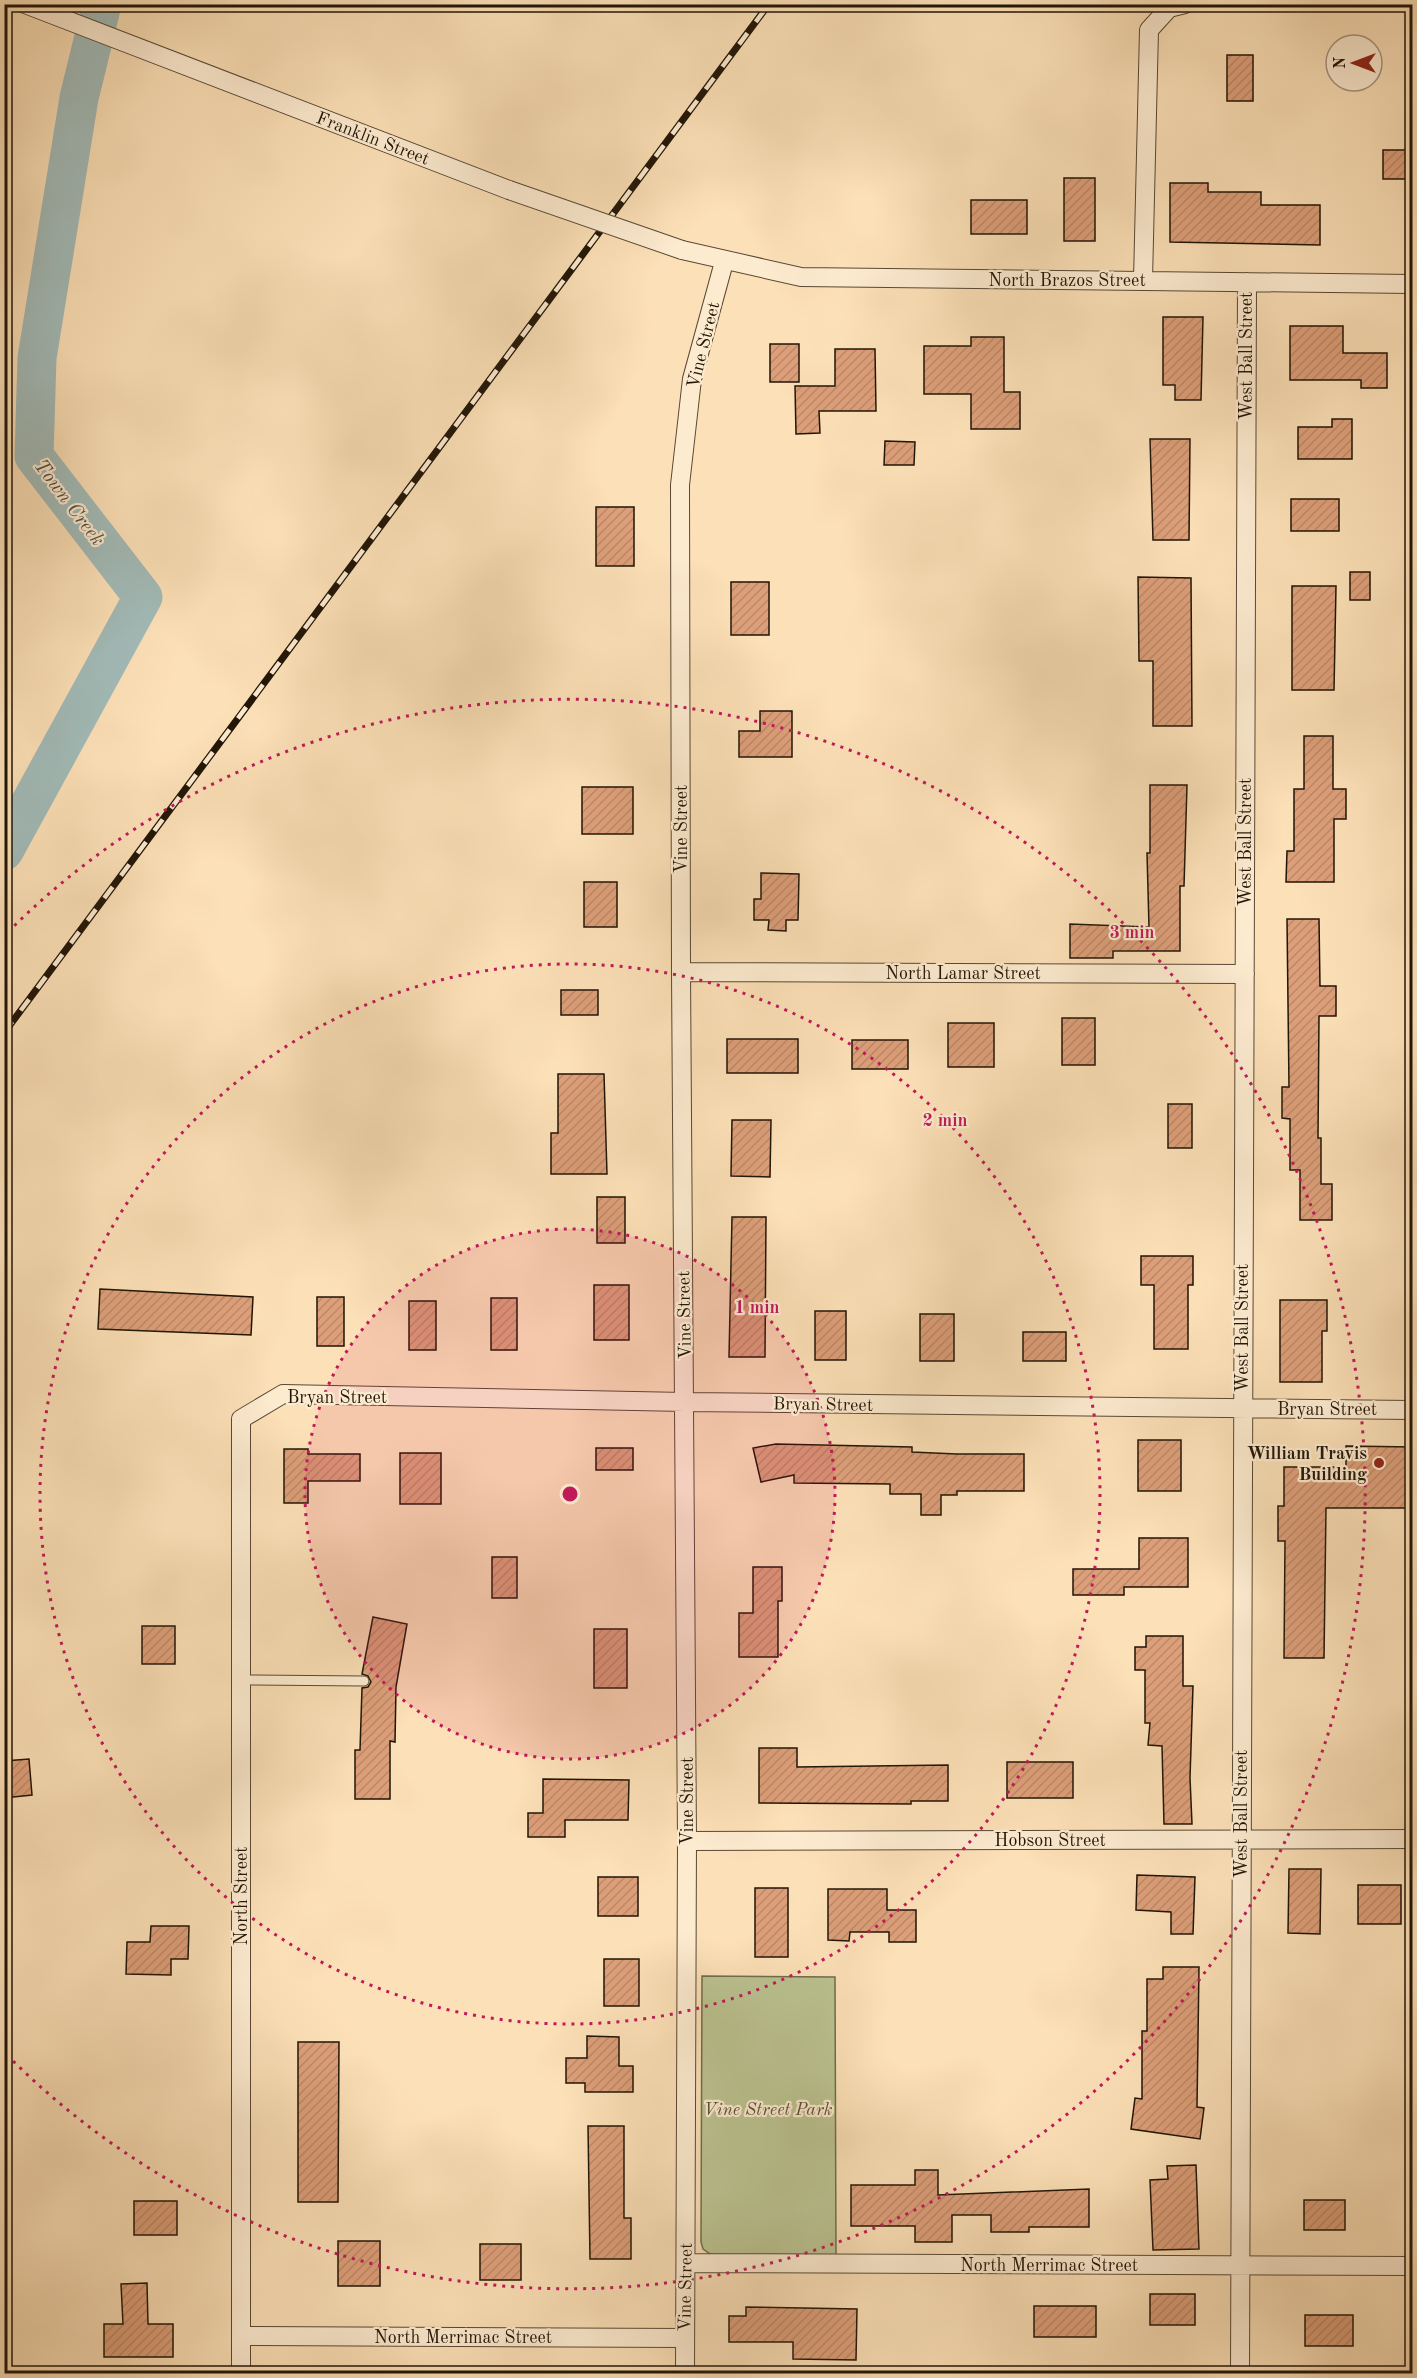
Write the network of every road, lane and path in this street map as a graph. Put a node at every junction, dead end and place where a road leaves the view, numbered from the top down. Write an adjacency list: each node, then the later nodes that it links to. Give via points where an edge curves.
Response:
1 (25, 4): 3 (street, Franklin Street, bridge, via 509,190)
2 (1177, 6): 4 (street, via 1149,30)
3 (724, 262): 4 (street, North Brazos Street, via 801,278); 7 (street, Vine Street, via 692,379 680,485)
4 (1143, 280): 5 (street, North Brazos Street)
5 (1247, 282): 6 (street, North Brazos Street); 8 (street, West Ball Street)
6 (1413, 284)
7 (681, 972): 8 (street, North Lamar Street); 9 (street, Vine Street)
8 (1245, 974): 10 (street, West Ball Street)
9 (685, 1402): 10 (street, Bryan Street); 12 (street, Bryan Street, via 283,1394); 17 (street, Vine Street)
10 (1242, 1408): 11 (street, Bryan Street); 16 (street, West Ball Street)
11 (1413, 1410)
12 (241, 1419): 13 (street, North Street)
13 (241, 1680): 14 (lane); 21 (street, North Street)
14 (364, 1681)
15 (1413, 1839): 16 (street, Hobson Street)
16 (1241, 1840): 17 (street, Hobson Street); 19 (street, West Ball Street)
17 (687, 1841): 18 (street, Vine Street)
18 (686, 2264): 19 (street, North Merrimac Street); 22 (street, Vine Street)
19 (1241, 2266): 20 (street, North Merrimac Street); 25 (street, West Ball Street)
20 (1413, 2266)
21 (242, 2336): 22 (street, North Merrimac Street); 23 (street, North Street)
22 (685, 2338): 24 (street, Vine Street)
23 (241, 2373)
24 (685, 2373)
25 (1240, 2373)

